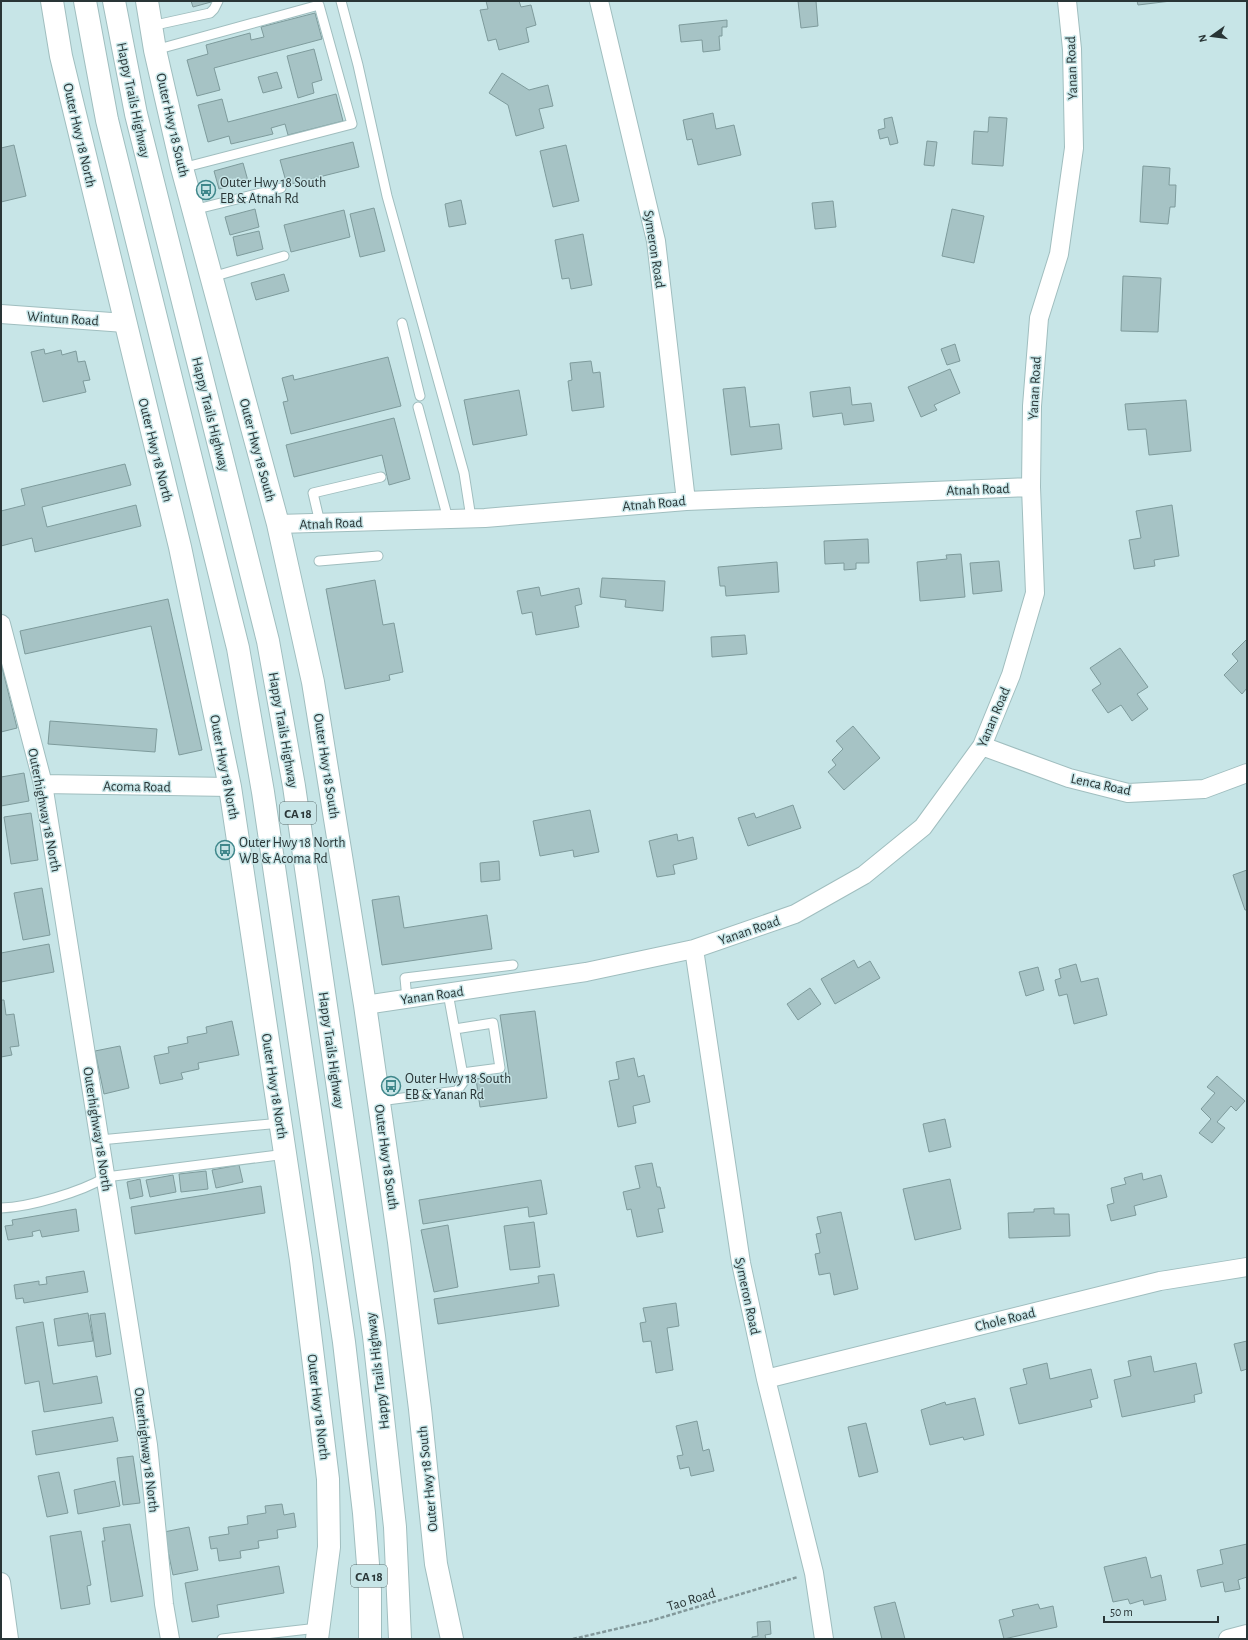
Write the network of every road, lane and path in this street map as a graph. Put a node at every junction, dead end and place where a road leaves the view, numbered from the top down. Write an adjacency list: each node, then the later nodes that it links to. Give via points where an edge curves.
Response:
1 (52, 1): 17 (street, Outer Hwy 18 North, via 61,56)
2 (85, 1): 57 (street, Happy Trails Highway / CA 18, via 106,120 238,648 265,808 344,1342 364,1513 370,1590)
3 (114, 1): 58 (street, Happy Trails Highway / CA 18, via 136,114 268,641 292,779 374,1336 395,1527)
4 (146, 1): 9 (street, Outer Hwy 18 South)
5 (218, 1): 9 (lane, via 210,13)
6 (341, 1): 24 (lane, via 387,196 464,473)
7 (599, 1): 23 (street, Symeron Road, via 656,241)
8 (1067, 1): 22 (street, Yanan Road, via 1072,49 1074,148 1059,254 1039,318 1032,399)
9 (151, 26): 10 (street, Outer Hwy 18 South)
10 (155, 50): 11 (street, Outer Hwy 18 South); 11 (lane, via 319,5 352,124)
11 (182, 168): 13 (street, Outer Hwy 18 South)
12 (281, 188): 13 (lane)
13 (193, 210): 15 (street, Outer Hwy 18 South)
14 (284, 256): 15 (lane)
15 (210, 277): 27 (street, Outer Hwy 18 South)
16 (1, 314): 17 (street, Wintun Road)
17 (125, 323): 34 (street, Outer Hwy 18 North, via 180,547)
18 (402, 323): 19 (lane)
19 (420, 396)
20 (418, 407): 25 (lane)
21 (381, 477): 26 (lane, via 312,493)
22 (1031, 488): 23 (street, Atnah Road); 31 (street, Yanan Road, via 1035,593 1011,675)
23 (686, 500): 24 (street, Atnah Road)
24 (471, 518): 25 (street, Atnah Road)
25 (448, 519): 26 (street, Atnah Road)
26 (320, 523): 27 (street, Atnah Road)
27 (278, 524): 39 (street, Outer Hwy 18 South, via 313,682)
28 (378, 556): 29 (lane)
29 (319, 560)
30 (1, 624): 33 (street, Outerhighway 18 North)
31 (982, 746): 32 (street, Lenca Road, via 1069,778 1128,793 1204,789); 35 (street, Yanan Road, via 922,827 864,875 795,914)
32 (1247, 773)
33 (43, 784): 34 (street, Acoma Road); 44 (street, Outerhighway 18 North)
34 (230, 787): 43 (street, Outer Hwy 18 North)
35 (694, 949): 37 (street, Yanan Road, via 586,972); 49 (street, Symeron Road, via 741,1263)
36 (513, 965): 38 (lane, via 405,978)
37 (448, 993): 38 (street, Yanan Road); 40 (lane)
38 (407, 999): 39 (street, Yanan Road)
39 (366, 1005): 42 (street, Outer Hwy 18 South)
40 (455, 1029): 41 (lane); 41 (lane, via 492,1024 500,1068)
41 (462, 1073): 42 (lane, via 464,1081 457,1091)
42 (379, 1101): 59 (street, Outer Hwy 18 South, via 420,1409 436,1564)
43 (281, 1123): 44 (lane); 45 (street, Outer Hwy 18 North)
44 (100, 1140): 46 (street, Outerhighway 18 North)
45 (286, 1154): 46 (lane); 52 (street, Outer Hwy 18 North, via 328,1479 329,1547)
46 (106, 1177): 47 (lane, via 91,1186 36,1202); 55 (street, Outerhighway 18 North, via 148,1445 164,1604)
47 (1, 1208)
48 (1247, 1267): 49 (street, Chole Road, via 1160,1281)
49 (766, 1379): 50 (street, Symeron Road)
50 (814, 1573): 60 (path, Tao Road, via 650,1621); 61 (street, Symeron Road)
51 (1, 1582): 54 (street)
52 (317, 1633): 56 (lane)
53 (1247, 1634): 62 (street)
54 (8, 1639)
55 (170, 1639)
56 (222, 1639)
57 (370, 1639)
58 (400, 1639)
59 (452, 1639)
60 (573, 1639)
61 (824, 1639)
62 (1228, 1639)

